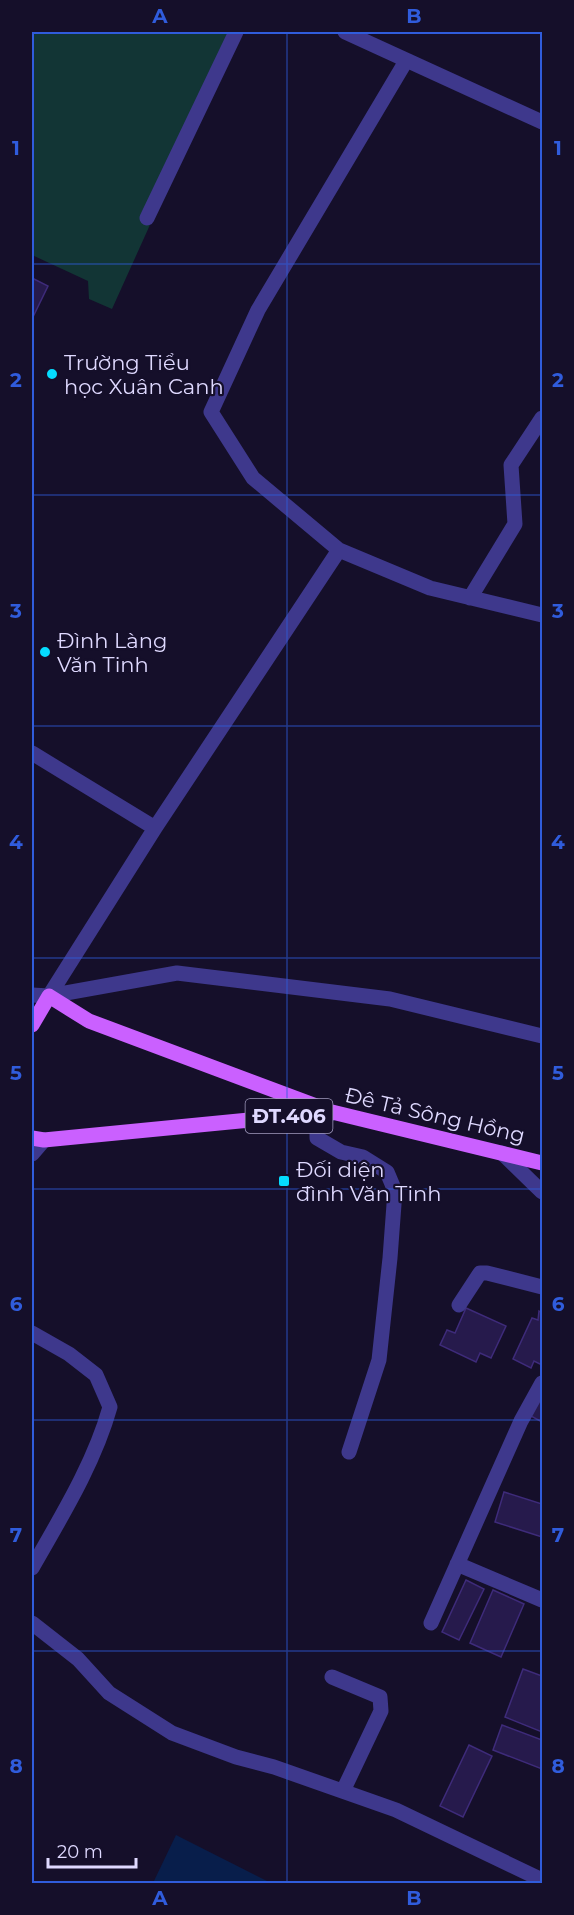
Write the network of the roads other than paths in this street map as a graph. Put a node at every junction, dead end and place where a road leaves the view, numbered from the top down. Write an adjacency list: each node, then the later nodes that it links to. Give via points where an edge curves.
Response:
1 (236, 32): 5 (street)
2 (345, 32): 3 (street)
3 (406, 61): 4 (street); 7 (street, via 258,310 211,412 253,478)
4 (543, 122)
5 (147, 218)
6 (543, 418): 8 (street, via 511,465 515,524)
7 (339, 550): 8 (street, via 430,588); 11 (street)
8 (470, 598): 9 (street)
9 (543, 615)
10 (32, 753): 11 (street)
11 (155, 828): 13 (street)
12 (32, 995): 13 (street)
13 (49, 996): 14 (main road); 15 (street, via 177,973 390,999); 16 (main road, via 89,1021)
14 (32, 1025)
15 (543, 1036)
16 (332, 1112): 17 (main road, Đê Tả Sông Hồng / ĐT.406); 18 (main road, Đê Tả Sông Hồng / ĐT.406); 26 (street, via 316,1126 317,1138 341,1152 363,1157 387,1172 395,1191 379,1360)
17 (38, 1139): 19 (street)
18 (502, 1153): 20 (main road, Đê Tả Sông Hồng / ĐT.406); 21 (street)
19 (32, 1154)
20 (543, 1163)
21 (543, 1192)
22 (543, 1287): 23 (street, via 480,1273)
23 (459, 1305)
24 (32, 1333): 28 (street, via 96,1375 110,1407 75,1491)
25 (543, 1383): 27 (street, via 521,1421)
26 (349, 1452)
27 (457, 1564): 29 (street); 31 (street)
28 (32, 1568)
29 (543, 1600)
30 (32, 1623): 33 (street, via 78,1659 109,1693 172,1733)
31 (431, 1623)
32 (332, 1677): 33 (street, via 380,1697 381,1711)
33 (343, 1791): 34 (street, via 396,1810)
34 (543, 1880)

